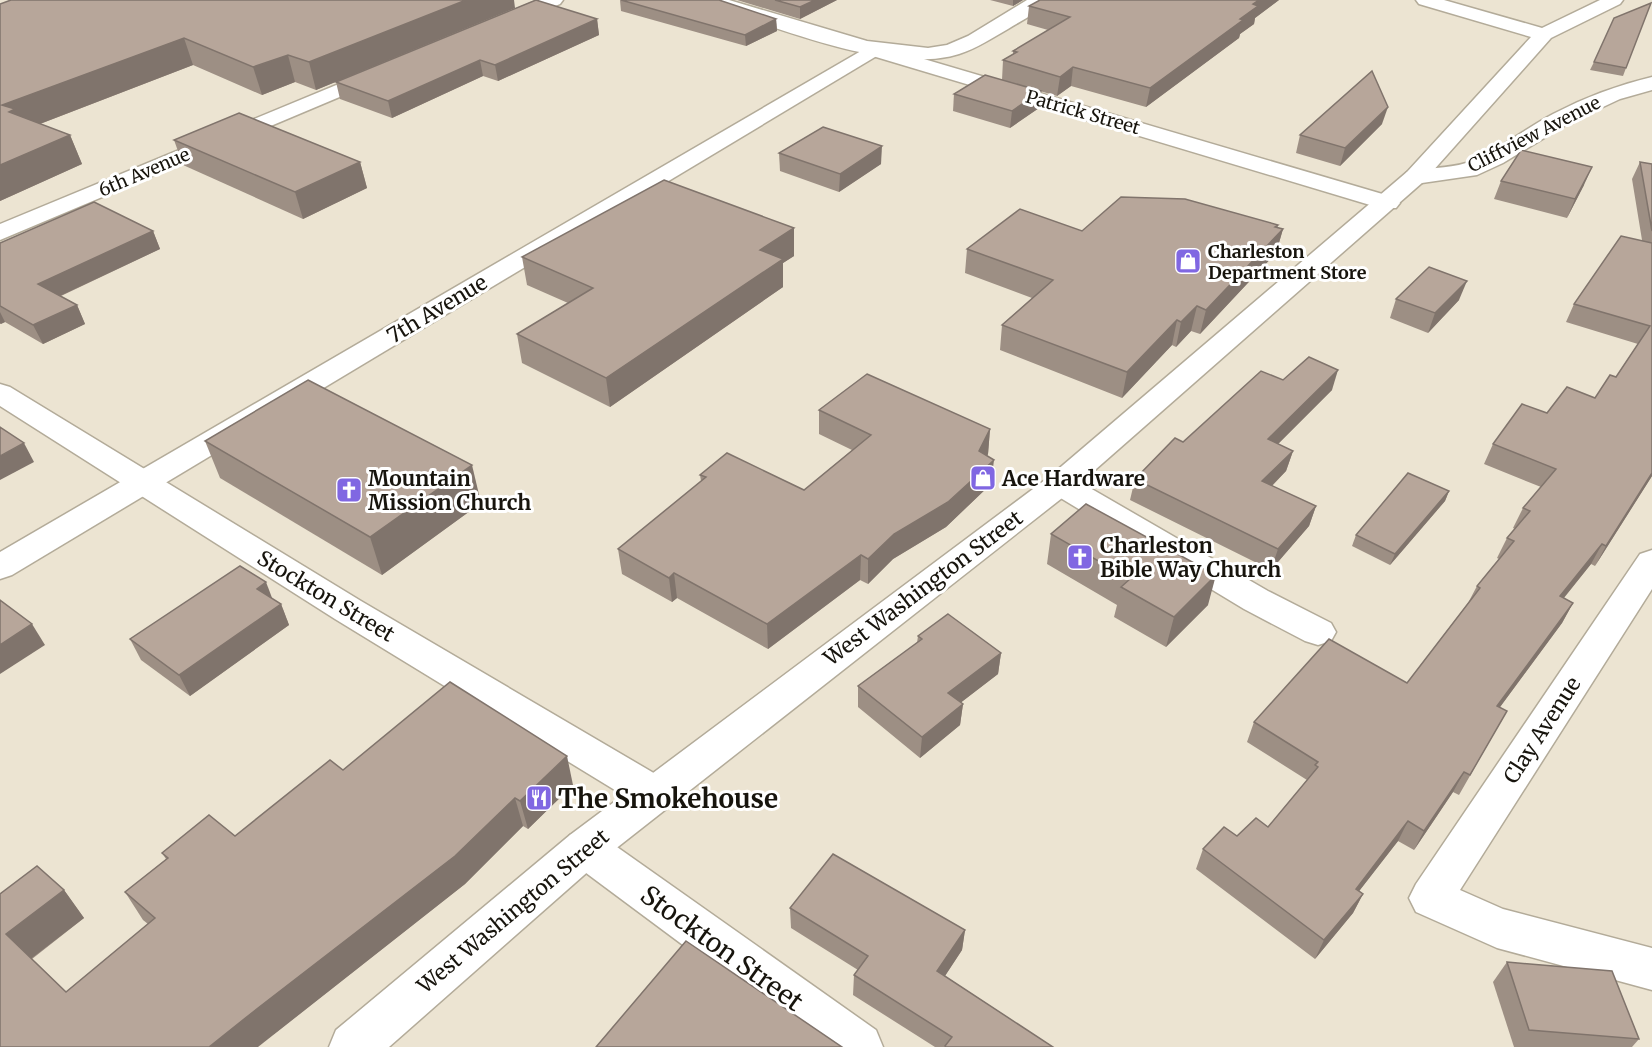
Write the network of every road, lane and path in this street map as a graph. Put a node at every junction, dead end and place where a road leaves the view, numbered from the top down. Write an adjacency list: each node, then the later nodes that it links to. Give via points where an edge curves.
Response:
1 (554, 0): 6 (street)
2 (1040, 0): 8 (street)
3 (1425, 0): 7 (street)
4 (1614, 0): 7 (street, West Washington Street)
5 (718, 1): 9 (street, Patrick Street)
6 (488, 28)
7 (1544, 34): 13 (street, West Washington Street)
8 (963, 44): 9 (street, via 928,54); 11 (street, via 952,61 953,67)
9 (873, 50): 11 (street, Patrick Street); 17 (street, 7th Avenue)
10 (399, 65): 15 (street, 6th Avenue)
11 (982, 83): 14 (street, Patrick Street)
12 (1652, 83): 13 (street, Cliffview Avenue, via 1561,118 1469,170)
13 (1415, 177): 14 (street, West Washington Street)
14 (1388, 203): 18 (street, West Washington Street)
15 (0, 233)
16 (0, 393): 17 (street, Stockton Street)
17 (144, 483): 20 (street, 7th Avenue); 22 (street, Stockton Street)
18 (1060, 484): 21 (street, via 1256,600); 22 (street, West Washington Street)
19 (1652, 562): 24 (street, Clay Avenue, via 1431,897 1497,928)
20 (0, 567)
21 (1318, 632)
22 (655, 794): 23 (street, West Washington Street)
23 (585, 848): 25 (street, West Washington Street); 26 (street, Stockton Street)
24 (1652, 969)
25 (353, 1047)
26 (859, 1047)

